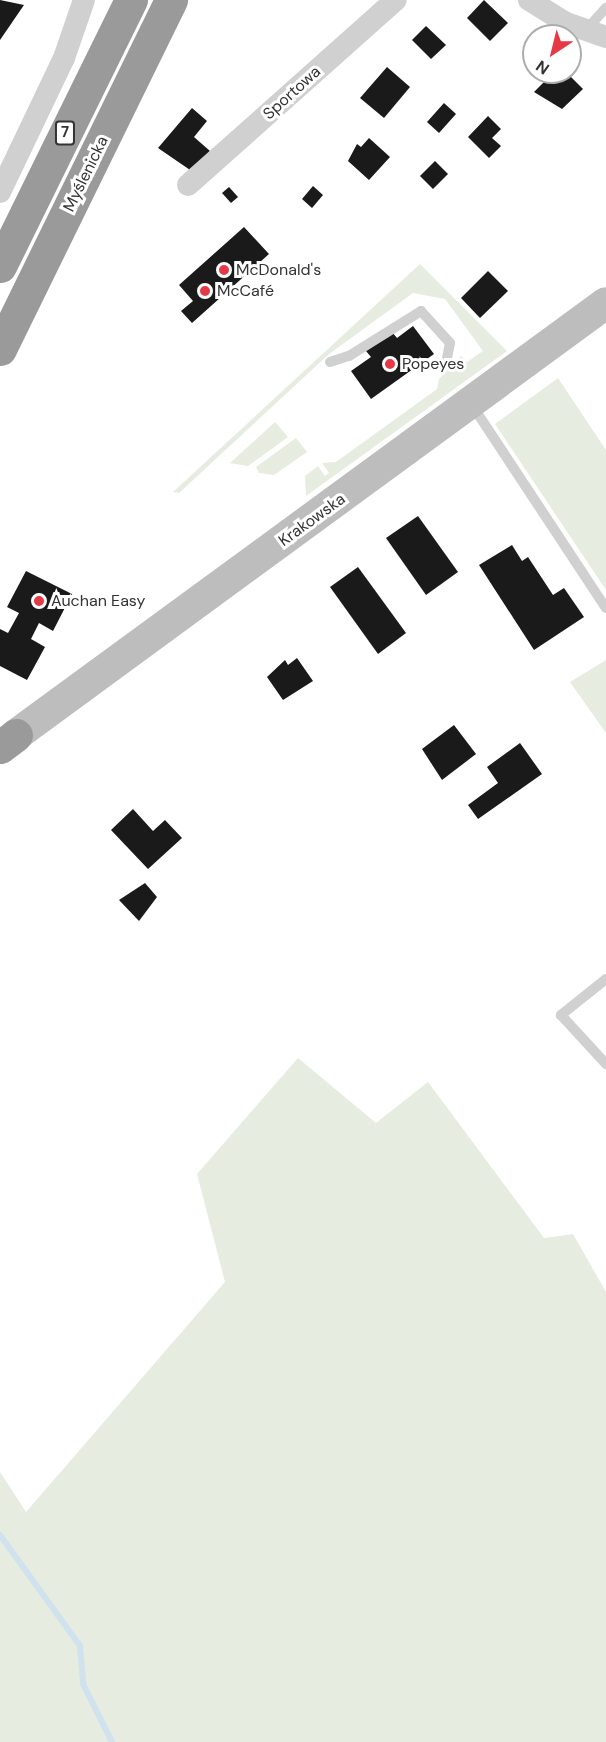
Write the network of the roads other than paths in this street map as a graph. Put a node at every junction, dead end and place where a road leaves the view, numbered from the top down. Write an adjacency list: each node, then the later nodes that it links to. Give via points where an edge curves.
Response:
1 (84, 0): 9 (street, via 64,58)
2 (131, 0): 10 (highway, 7)
3 (171, 0): 12 (highway, Myślenicka / 7)
4 (396, 0): 8 (street, Sportowa)
5 (529, 0): 7 (street)
6 (606, 8): 7 (lane)
7 (596, 34)
8 (188, 185)
9 (0, 192)
10 (0, 266)
11 (606, 303): 15 (street, Krakowska)
12 (0, 349)
13 (330, 362): 14 (lane, via 349,357 421,311 450,343)
14 (446, 363)
15 (470, 403): 16 (lane); 17 (street, Krakowska)
16 (606, 608)
17 (8, 741)
18 (606, 979): 19 (lane, via 561,1015)
19 (606, 1064)

